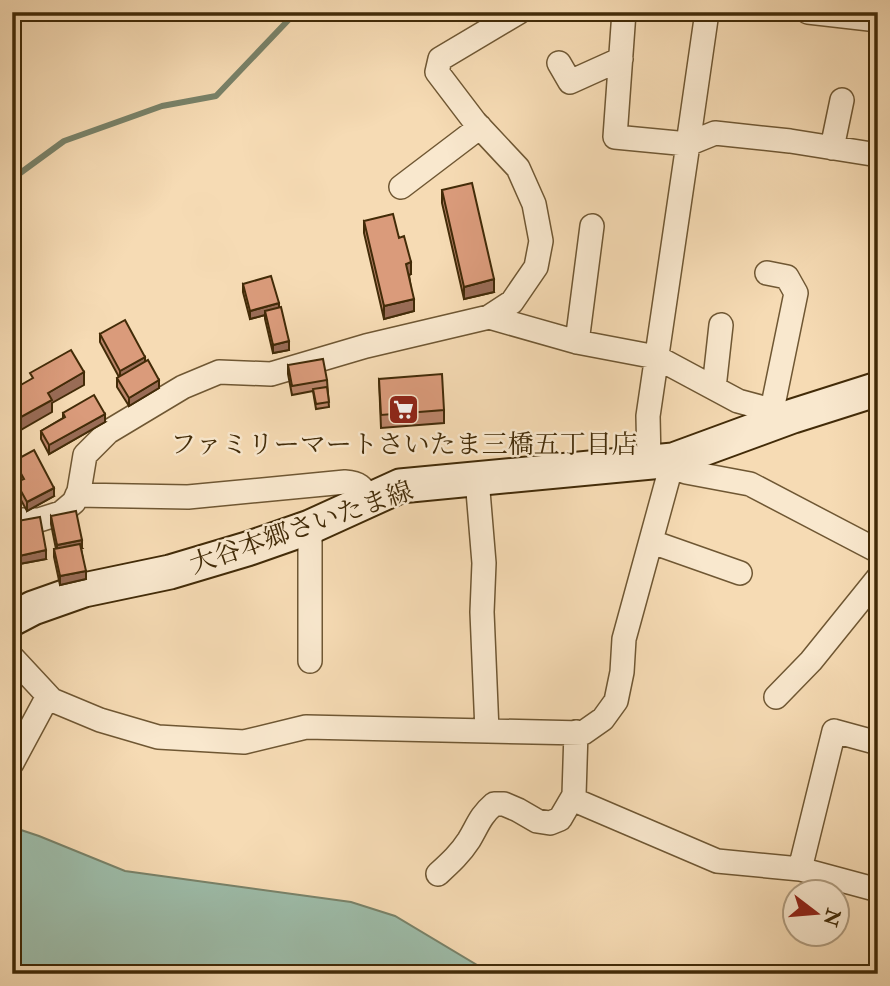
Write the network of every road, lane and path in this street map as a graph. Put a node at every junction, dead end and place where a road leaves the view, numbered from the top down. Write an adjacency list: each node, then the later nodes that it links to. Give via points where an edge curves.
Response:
1 (519, 12): 9 (street, via 440,59 437,72)
2 (624, 12): 6 (street)
3 (707, 12): 10 (street)
4 (808, 12): 5 (street)
5 (878, 20)
6 (621, 59): 7 (street, via 570,82); 10 (street, via 615,137)
7 (559, 62)
8 (842, 100): 11 (street)
9 (480, 127): 13 (street); 16 (street, via 518,168 534,204 541,241 536,267 523,287 512,302)
10 (688, 144): 11 (street, via 715,133); 19 (street)
11 (832, 148): 12 (street)
12 (878, 155)
13 (401, 187)
14 (592, 226): 18 (street)
15 (767, 273): 22 (street, via 787,277 796,293)
16 (489, 317): 18 (street); 25 (street, via 271,374 219,372 183,387 108,432 85,455)
17 (721, 325): 20 (street)
18 (577, 342): 19 (street)
19 (656, 356): 20 (street); 23 (street, via 648,416)
20 (714, 388): 22 (street, via 738,401)
21 (878, 389): 22 (main road, 大谷本郷さいたま線)
22 (782, 413): 23 (main road, 大谷本郷さいたま線)
23 (661, 461): 24 (main road, 大谷本郷さいたま線); 29 (street); 30 (street, via 686,472 750,484)
24 (477, 479): 26 (main road, 大谷本郷さいたま線, via 400,486); 38 (street, via 484,563)
25 (77, 495): 26 (street, via 188,497 345,482 362,487); 27 (street, via 61,513 40,520)
26 (371, 500): 28 (main road, 大谷本郷さいたま線)
27 (12, 520)
28 (310, 527): 33 (main road, 大谷本郷さいたま線, via 170,572 84,590); 35 (street)
29 (652, 542): 31 (street); 39 (street, via 624,639 616,701 603,719 583,733)
30 (878, 551)
31 (740, 573)
32 (878, 578): 37 (street)
33 (12, 619)
34 (12, 657): 36 (street)
35 (310, 661)
36 (48, 696): 38 (street, via 100,720 158,737 244,741 306,727); 41 (street)
37 (776, 697)
38 (487, 731): 39 (street)
39 (576, 732): 42 (street)
40 (878, 743): 43 (street, via 834,731)
41 (12, 763)
42 (572, 799): 43 (street, via 717,861); 44 (street, via 560,820 550,823 494,804 483,813 457,857)
43 (800, 869): 45 (street)
44 (438, 874)
45 (878, 890)

